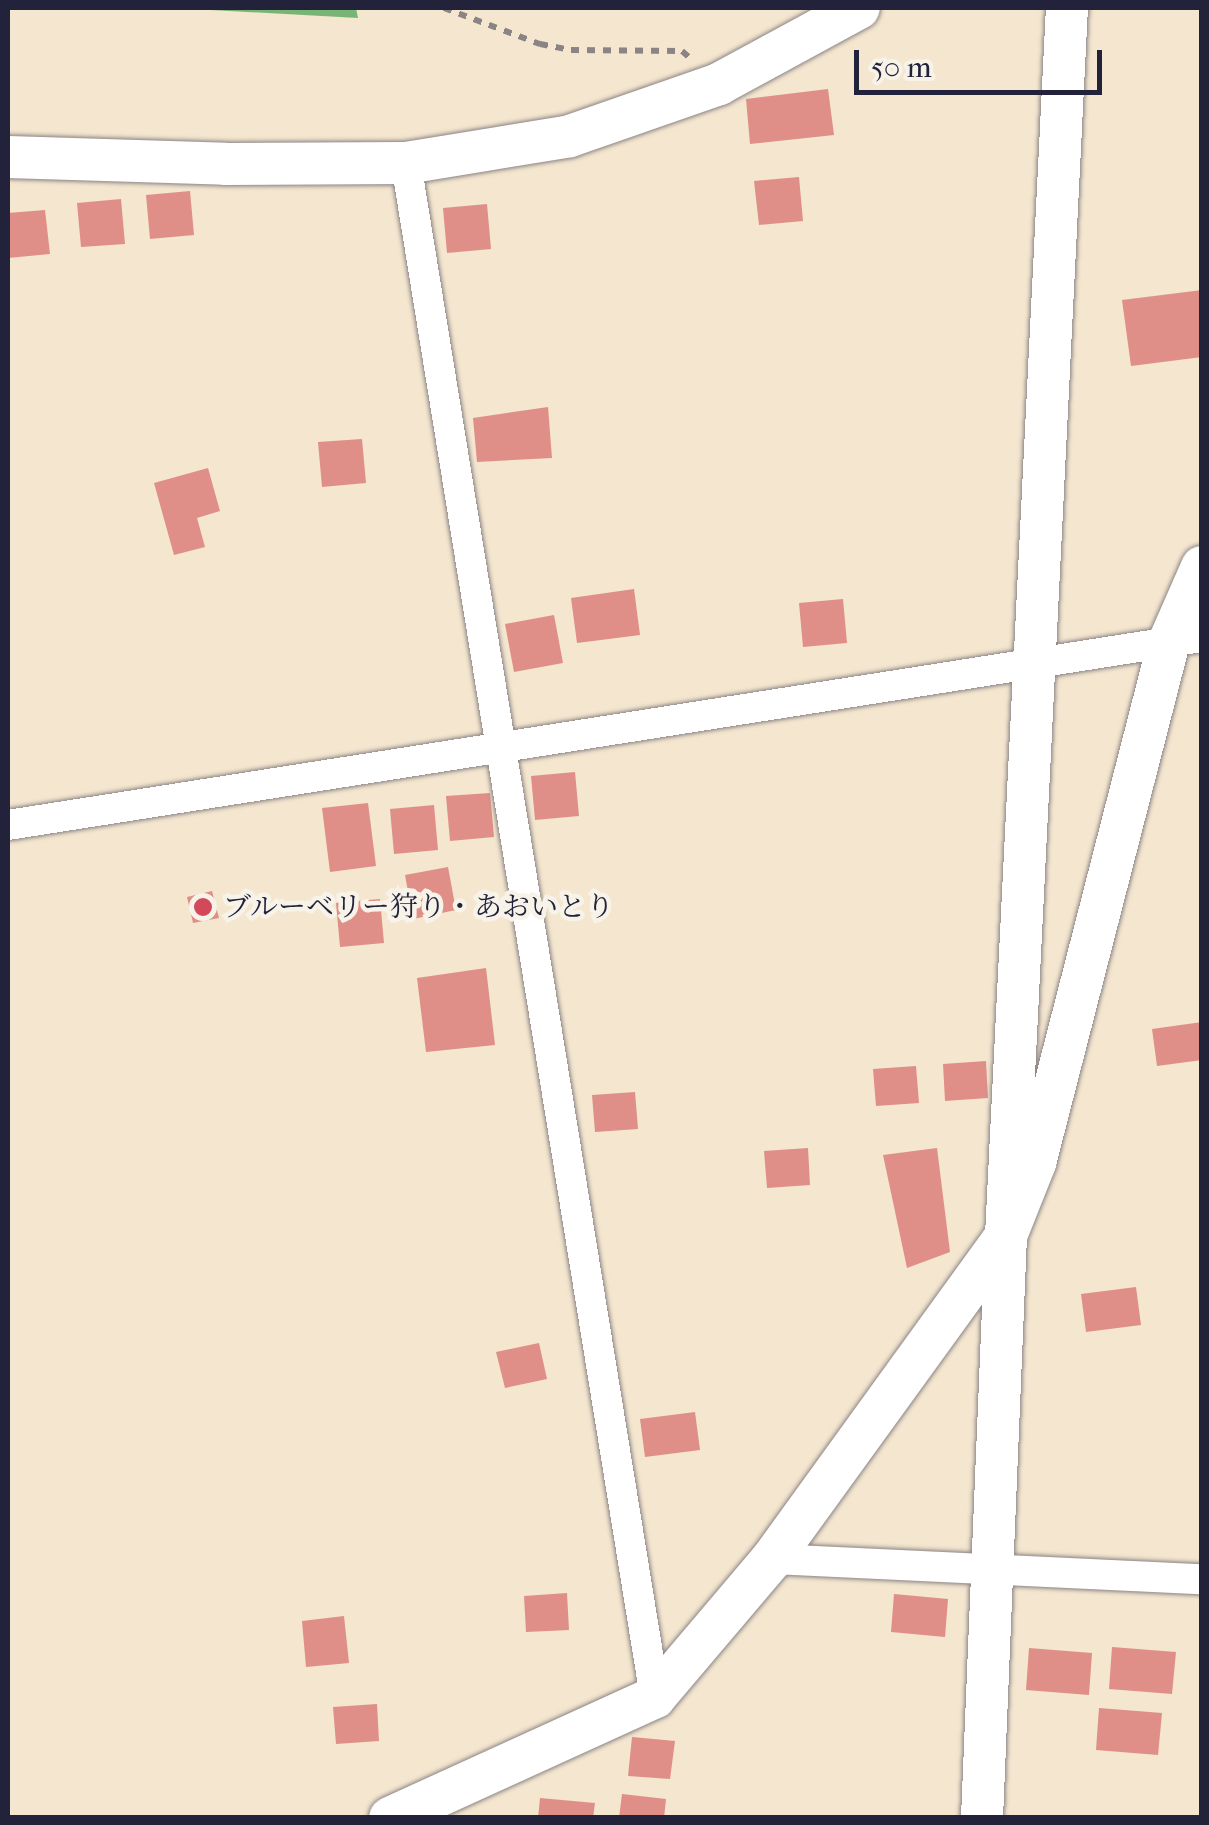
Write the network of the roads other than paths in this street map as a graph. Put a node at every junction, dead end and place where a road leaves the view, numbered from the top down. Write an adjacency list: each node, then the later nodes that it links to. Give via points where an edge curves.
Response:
1 (859, 8): 4 (street, via 720,84 570,136)
2 (1067, 8): 7 (street)
3 (8, 156): 4 (street)
4 (406, 163): 8 (street)
5 (1202, 566): 6 (street)
6 (1185, 640): 7 (street); 10 (street, via 1035,1163)
7 (1036, 666): 8 (street); 10 (street)
8 (504, 746): 9 (street); 14 (street)
9 (8, 825)
10 (1006, 1236): 11 (street); 12 (street)
11 (772, 1559): 12 (street); 14 (street)
12 (994, 1568): 13 (street); 16 (street)
13 (1202, 1578)
14 (655, 1698): 15 (street)
15 (390, 1818)
16 (982, 1818)

